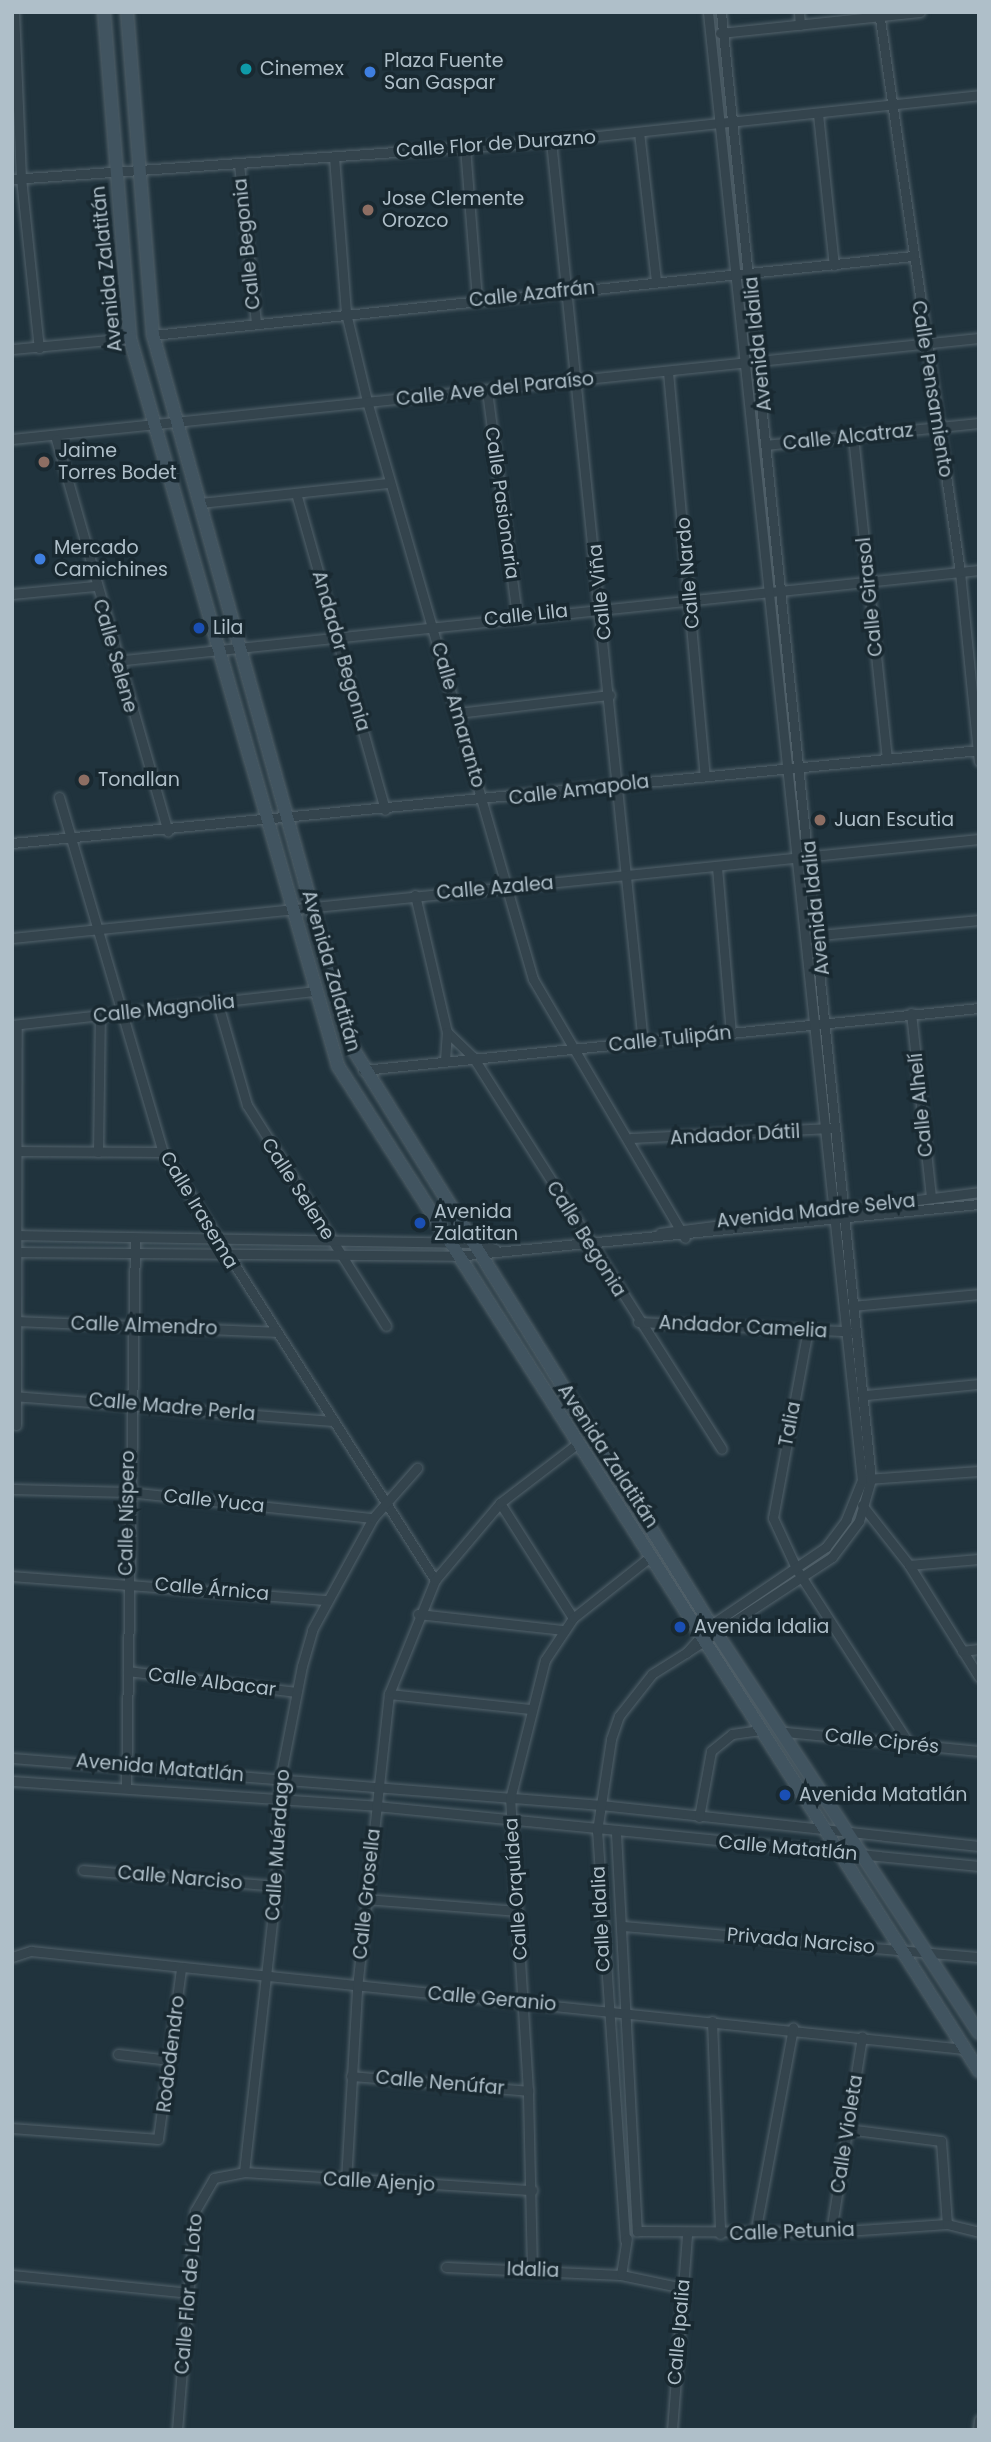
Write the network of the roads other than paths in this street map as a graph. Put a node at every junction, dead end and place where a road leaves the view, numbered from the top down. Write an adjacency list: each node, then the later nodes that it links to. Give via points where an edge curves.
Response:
1 (14, 12): 24 (street)
2 (104, 12): 23 (street, Avenida Zalatitán)
3 (127, 12): 22 (street, Avenida Zalatitán)
4 (708, 12): 11 (street, Avenida Idalia)
5 (721, 12): 10 (street, Avenida Idalia)
6 (799, 12): 9 (street)
7 (920, 12): 8 (street)
8 (880, 15): 9 (street); 13 (street, Calle Pensamiento)
9 (800, 25): 10 (street)
10 (724, 32): 11 (street); 15 (street, Avenida Idalia)
11 (710, 34): 16 (street, Avenida Idalia)
12 (979, 95): 13 (street, Calle Flor de Durazno)
13 (892, 105): 14 (street, Calle Flor de Durazno); 25 (street, Calle Pensamiento)
14 (818, 114): 15 (street, Calle Flor de Durazno); 26 (street)
15 (734, 122): 16 (street, Calle Flor de Durazno); 27 (street, Avenida Idalia)
16 (720, 123): 17 (street, Calle Flor de Durazno); 27 (street, Avenida Idalia)
17 (639, 132): 18 (street, Calle Flor de Durazno); 28 (street)
18 (551, 141): 19 (street, Calle Flor de Durazno); 29 (street, Calle Viña)
19 (465, 147): 20 (street, Calle Flor de Durazno); 30 (street)
20 (334, 157): 21 (street, Calle Flor de Durazno); 31 (street, Calle Amaranto)
21 (239, 164): 22 (street, Calle Flor de Durazno); 32 (street, Calle Begonia)
22 (139, 172): 23 (street, Calle Flor de Durazno); 33 (street, Avenida Zalatitán)
23 (116, 173): 24 (street, Calle Flor de Durazno); 34 (street, Avenida Zalatitán)
24 (17, 178): 37 (street)
25 (912, 256): 26 (street, Calle Azafrán); 36 (street, Calle Pensamiento)
26 (834, 265): 27 (street, Calle Azafrán)
27 (745, 275): 28 (street, Calle Azafrán); 39 (street, Avenida Idalia); 40 (street, Avenida Idalia)
28 (656, 282): 29 (street, Calle Azafrán)
29 (567, 291): 30 (street, Calle Azafrán); 42 (street, Calle Viña)
30 (477, 300): 31 (street, Calle Azafrán)
31 (346, 313): 32 (street, Calle Azafrán); 44 (street, Calle Amaranto)
32 (256, 323): 33 (street, Calle Azafrán)
33 (153, 335): 46 (street, Avenida Zalatitán)
34 (130, 338): 37 (street); 47 (street, Avenida Zalatitán)
35 (979, 338): 36 (street, Calle Ave del Paraíso)
36 (925, 344): 39 (street, Calle Ave del Paraíso); 48 (street, Calle Pensamiento)
37 (39, 348): 38 (street)
38 (12, 349)
39 (761, 362): 40 (street, Calle Ave del Paraíso); 52 (street, Avenida Idalia)
40 (750, 363): 41 (street, Calle Ave del Paraíso); 53 (street, Avenida Idalia)
41 (668, 372): 42 (street, Calle Ave del Paraíso); 64 (street, Calle Nardo)
42 (576, 381): 43 (street, Calle Ave del Paraíso); 65 (street, Calle Viña)
43 (487, 391): 44 (street, Calle Ave del Paraíso); 66 (street, Calle Pasionaria)
44 (367, 401): 46 (street, Calle Ave del Paraíso); 54 (street, Calle Amaranto)
45 (979, 423): 48 (street, Calle Alcatraz)
46 (178, 424): 47 (street, Calle Ave del Paraíso); 56 (street, Avenida Zalatitán)
47 (155, 428): 51 (street, Calle Ave del Paraíso); 70 (street, Avenida Zalatitán)
48 (938, 428): 49 (street, Calle Alcatraz); 58 (street, Calle Pensamiento)
49 (853, 436): 52 (street, Calle Alcatraz); 59 (street, Calle Girasol)
50 (12, 439): 51 (street, Calle Ave del Paraíso)
51 (56, 439): 60 (street, Calle Selene)
52 (769, 444): 53 (street, Calle Alcatraz); 61 (street, Avenida Idalia)
53 (758, 445): 62 (street, Avenida Idalia)
54 (388, 483): 55 (street); 67 (street, Calle Amaranto)
55 (296, 493): 56 (street); 68 (street, Andador Begonia)
56 (200, 503): 69 (street, Avenida Zalatitán)
57 (979, 570): 58 (street, Calle Lila)
58 (960, 572): 59 (street, Calle Lila); 74 (street, Calle Pensamiento)
59 (868, 581): 61 (street, Calle Lila); 75 (street, Calle Girasol)
60 (95, 586): 63 (street); 71 (street, Calle Selene)
61 (783, 589): 62 (street, Calle Lila); 77 (street, Avenida Idalia)
62 (772, 590): 64 (street, Calle Lila); 78 (street, Avenida Idalia)
63 (12, 593)
64 (691, 598): 65 (street, Calle Lila); 79 (street, Calle Nardo)
65 (603, 607): 66 (street, Calle Lila); 72 (street, Calle Viña)
66 (517, 616): 67 (street, Calle Lila)
67 (432, 624): 68 (street, Calle Lila); 73 (street, Calle Amaranto)
68 (336, 634): 69 (street, Calle Lila); 83 (street, Andador Begonia)
69 (241, 644): 70 (street, Calle Lila); 84 (street, Avenida Zalatitán)
70 (221, 647): 71 (street, Calle Lila); 85 (street, Avenida Zalatitán)
71 (115, 661): 86 (street, Calle Selene)
72 (610, 695): 73 (street); 80 (street, Calle Viña)
73 (458, 713): 82 (street, Calle Amaranto)
74 (978, 750): 75 (street, Calle Amapola); 76 (street, Calle Pensamiento)
75 (887, 758): 77 (street, Calle Amapola)
76 (979, 761)
77 (800, 765): 78 (street, Calle Amapola); 90 (street, Avenida Idalia)
78 (790, 766): 79 (street, Calle Amapola); 91 (street, Avenida Idalia)
79 (705, 775): 80 (street, Calle Amapola)
80 (618, 786): 82 (street, Calle Amapola); 93 (street, Calle Viña)
81 (59, 797): 87 (street, Calle Irasema)
82 (484, 801): 83 (street, Calle Amapola); 94 (street, Calle Amaranto)
83 (385, 810): 84 (street, Calle Amapola)
84 (291, 819): 85 (street, Calle Amapola); 96 (street, Avenida Zalatitán)
85 (269, 821): 86 (street, Calle Amapola); 97 (street, Avenida Zalatitán)
86 (167, 831): 87 (street, Calle Amapola)
87 (72, 839): 89 (street, Calle Amapola); 99 (street, Calle Irasema)
88 (979, 839): 90 (street, Calle Azalea)
89 (12, 844)
90 (811, 856): 91 (street, Calle Azalea); 100 (street, Avenida Idalia)
91 (798, 858): 92 (street, Calle Azalea); 109 (street, Avenida Idalia)
92 (717, 867): 93 (street, Calle Azalea); 112 (street)
93 (628, 876): 94 (street, Calle Azalea); 113 (street, Calle Viña)
94 (509, 887): 95 (street, Calle Azalea); 114 (street, Calle Amaranto, via 533,979)
95 (415, 895): 96 (street, Calle Azalea); 111 (street)
96 (312, 906): 97 (street, Calle Azalea); 117 (street, Avenida Zalatitán)
97 (293, 909): 99 (street, Calle Azalea); 102 (street, Avenida Zalatitán)
98 (979, 919): 100 (street)
99 (100, 928): 101 (street, Calle Azalea); 106 (street, Calle Irasema)
100 (820, 935): 108 (street, Avenida Idalia)
101 (12, 938)
102 (316, 991): 103 (street, Calle Magnolia); 139 (street, Avenida Zalatitán, via 349,1086)
103 (218, 1004): 106 (street, Calle Magnolia); 138 (street, Calle Selene, via 247,1105)
104 (979, 1007): 105 (street, Calle Tulipán)
105 (911, 1013): 108 (street, Calle Tulipán); 125 (street, Calle Alhelí)
106 (120, 1014): 107 (street, Calle Magnolia); 123 (street, Calle Irasema)
107 (100, 1016): 110 (street, Calle Magnolia); 122 (street)
108 (828, 1020): 109 (street, Calle Tulipán); 119 (street, Avenida Idalia)
109 (816, 1022): 112 (street, Calle Tulipán); 118 (street, Avenida Idalia)
110 (15, 1025): 121 (street)
111 (447, 1032): 115 (street, Calle Begonia); 116 (street)
112 (730, 1032): 113 (street, Calle Tulipán)
113 (643, 1043): 114 (street, Calle Tulipán)
114 (578, 1049): 115 (street, Calle Tulipán); 120 (street, Calle Amaranto)
115 (473, 1057): 116 (street, Calle Tulipán); 136 (street, Calle Begonia)
116 (445, 1060): 117 (street, Calle Tulipán)
117 (362, 1070): 140 (street, Avenida Zalatitán)
118 (827, 1128): 119 (street, Andador Dátil); 120 (street, Andador Dátil); 128 (street, Avenida Idalia)
119 (839, 1128): 127 (street, Avenida Idalia)
120 (631, 1139): 131 (street, Calle Amaranto)
121 (15, 1151): 122 (street); 133 (street)
122 (98, 1152): 123 (street)
123 (163, 1152): 137 (street, Calle Irasema)
124 (979, 1192): 125 (street, Avenida Madre Selva)
125 (931, 1198): 127 (street, Avenida Madre Selva)
126 (979, 1204): 129 (street, Avenida Madre Selva)
127 (848, 1207): 128 (street, Avenida Madre Selva); 129 (street, Avenida Idalia)
128 (835, 1209): 130 (street, Avenida Idalia); 131 (street, Avenida Madre Selva)
129 (848, 1219): 130 (street, Avenida Madre Selva); 147 (street, Avenida Idalia)
130 (836, 1220): 134 (street, Avenida Madre Selva); 148 (street, Avenida Idalia)
131 (682, 1226): 132 (street, Avenida Madre Selva); 134 (street, Calle Amaranto)
132 (654, 1234): 134 (street, Avenida Madre Selva); 136 (street, Avenida Madre Selva)
133 (13, 1235): 135 (street, Avenida Madre Selva); 141 (street)
134 (685, 1238)
135 (135, 1239): 137 (street, Avenida Madre Selva); 142 (street, Calle Níspero)
136 (585, 1239): 140 (street, Avenida Madre Selva); 150 (street, Calle Begonia)
137 (217, 1241): 138 (street, Avenida Madre Selva); 143 (street, Calle Irasema)
138 (333, 1244): 139 (street, Avenida Madre Selva); 145 (street, Calle Selene)
139 (448, 1244): 140 (street, Avenida Madre Selva); 144 (street, Avenida Zalatitán)
140 (478, 1249): 144 (street, Avenida Madre Selva); 186 (street, Avenida Zalatitán)
141 (13, 1252): 142 (street, Avenida Madre Selva); 149 (street)
142 (135, 1255): 143 (street, Avenida Madre Selva); 151 (street, Calle Níspero)
143 (226, 1256): 145 (street, Avenida Madre Selva); 155 (street, Calle Irasema)
144 (456, 1256): 145 (street, Avenida Madre Selva); 162 (street, Avenida Zalatitán)
145 (342, 1257): 152 (street, Calle Selene)
146 (979, 1294): 147 (street)
147 (857, 1306): 148 (street); 157 (street, Avenida Idalia)
148 (846, 1307): 154 (street, Avenida Idalia)
149 (15, 1321): 151 (street, Calle Almendro); 158 (street)
150 (638, 1322): 153 (street, Andador Camelia); 163 (street, Calle Begonia)
151 (133, 1325): 155 (street, Calle Almendro); 159 (street, Calle Níspero)
152 (386, 1326)
153 (808, 1329): 154 (street, Andador Camelia); 177 (street, Talia, via 773,1518)
154 (848, 1331): 166 (street, Avenida Idalia)
155 (274, 1332): 160 (street, Calle Irasema)
156 (979, 1384): 157 (street)
157 (866, 1395): 166 (street, Avenida Idalia)
158 (14, 1396): 159 (street, Calle Madre Perla); 161 (street)
159 (128, 1402): 160 (street, Calle Madre Perla); 168 (street, Calle Níspero)
160 (331, 1421): 170 (street, Calle Irasema)
161 (16, 1425)
162 (577, 1444): 171 (street, Calle Grosella); 174 (street, Avenida Zalatitán)
163 (722, 1450)
164 (417, 1468): 170 (street, Calle Muérdago)
165 (979, 1471): 166 (street)
166 (867, 1479): 169 (street, Avenida Idalia); 172 (street, Avenida Idalia)
167 (12, 1489): 168 (street, Calle Yuca)
168 (128, 1492): 173 (street, Calle Yuca); 181 (street, Calle Níspero)
169 (856, 1499): 172 (street); 177 (street, Avenida Idalia, via 826,1547)
170 (385, 1503): 173 (street, Calle Muérdago); 179 (street, Calle Irasema)
171 (499, 1503): 179 (street, Calle Grosella); 184 (street)
172 (866, 1508): 176 (street); 180 (street, Avenida Idalia, via 832,1557)
173 (373, 1518): 182 (street, Calle Muérdago)
174 (650, 1557): 184 (street, Calle Orquídea); 187 (street, Avenida Zalatitán)
175 (979, 1559): 176 (street)
176 (909, 1565): 189 (street)
177 (797, 1570): 180 (street); 186 (street, Avenida Idalia)
178 (12, 1576): 181 (street, Calle Árnica)
179 (435, 1580): 183 (street, Calle Grosella)
180 (803, 1580): 186 (street, Avenida Idalia); 197 (street)
181 (126, 1581): 182 (street, Calle Árnica); 190 (street, Calle Níspero)
182 (327, 1600): 192 (street, Calle Muérdago)
183 (418, 1614): 185 (street); 193 (street, Calle Grosella)
184 (573, 1618): 185 (street, Calle Orquídea)
185 (564, 1630): 194 (street, Calle Orquídea, via 545,1660)
186 (714, 1630): 187 (street, Avenida Idalia); 196 (street, Avenida Zalatitán)
187 (701, 1639): 195 (street, Avenida Zalatitán); 207 (street, Calle Idalia, via 652,1674 619,1716)
188 (979, 1649): 189 (street)
189 (962, 1651): 191 (street)
190 (128, 1671): 192 (street, Calle Albacar); 200 (street, Calle Níspero)
191 (979, 1677)
192 (296, 1692): 201 (street, Calle Muérdago)
193 (389, 1694): 194 (street); 204 (street, Calle Grosella)
194 (530, 1709): 206 (street, Calle Orquídea)
195 (759, 1730): 209 (street, via 732,1734 711,1751); 211 (street, Avenida Zalatitán)
196 (786, 1732): 197 (street, Calle Ciprés); 213 (street, Avenida Zalatitán)
197 (909, 1744): 198 (street, Calle Ciprés)
198 (979, 1751)
199 (12, 1758): 200 (street, Avenida Matatlán)
200 (126, 1763): 201 (street, Avenida Matatlán); 203 (street, Calle Níspero)
201 (280, 1779): 204 (street, Avenida Matatlán); 205 (street, Calle Muérdago)
202 (12, 1781): 203 (street, Avenida Matatlán)
203 (126, 1787): 205 (street, Avenida Matatlán)
204 (378, 1787): 206 (street, Avenida Matatlán); 208 (street, Calle Grosella)
205 (278, 1798): 208 (street, Avenida Matatlán); 220 (street, Calle Muérdago)
206 (510, 1799): 207 (street, Avenida Matatlán); 210 (street, Calle Orquídea)
207 (600, 1805): 209 (street, Calle Matatlán); 212 (street, Calle Idalia)
208 (376, 1806): 210 (street, Avenida Matatlán); 221 (street, Calle Grosella)
209 (699, 1817): 211 (street, Calle Matatlán)
210 (510, 1821): 212 (street, Avenida Matatlán); 222 (street, Calle Orquídea)
211 (824, 1829): 213 (street, Calle Matatlán); 216 (street, Avenida Zalatitán)
212 (597, 1831): 214 (street, Calle Matatlán); 232 (street, Calle Idalia)
213 (850, 1832): 215 (street, Calle Matatlán); 217 (street, Avenida Zalatitán)
214 (616, 1833): 216 (street, Calle Matatlán); 223 (street, Calle Idalia)
215 (979, 1846)
216 (838, 1852): 217 (street, Calle Matatlán); 224 (street, Avenida Zalatitán)
217 (864, 1854): 218 (street, Calle Matatlán); 225 (street, Avenida Zalatitán)
218 (979, 1866)
219 (83, 1870): 220 (street, Calle Narciso)
220 (276, 1886): 229 (street, Calle Muérdago)
221 (366, 1899): 222 (street); 230 (street, Calle Grosella)
222 (517, 1911): 231 (street, Calle Orquídea)
223 (622, 1926): 224 (street, Privada Narciso); 233 (street, Calle Idalia)
224 (900, 1949): 225 (street, Privada Narciso); 238 (street, Avenida Zalatitán)
225 (926, 1951): 227 (street, Privada Narciso); 236 (street, Avenida Zalatitán)
226 (16, 1954): 228 (street, Calle Geranio)
227 (979, 1957)
228 (181, 1968): 229 (street, Calle Geranio); 240 (street, Rododendro)
229 (267, 1977): 230 (street, Calle Geranio); 247 (street, Calle Muérdago)
230 (357, 1988): 231 (street, Calle Geranio); 242 (street, Calle Grosella)
231 (524, 2001): 232 (street, Calle Geranio); 243 (street, Calle Orquídea)
232 (607, 2011): 233 (street, Calle Geranio); 257 (street, Calle Idalia)
233 (625, 2012): 234 (street, Calle Geranio); 251 (street, Calle Idalia)
234 (712, 2021): 235 (street, Calle Geranio); 256 (street)
235 (793, 2027): 237 (street, Calle Geranio); 254 (street)
236 (979, 2033)
237 (862, 2036): 238 (street, Calle Geranio); 245 (street, Calle Violeta)
238 (964, 2049): 241 (street, Avenida Zalatitán)
239 (118, 2054): 240 (street)
240 (170, 2060): 244 (street, Rododendro, via 158,2139)
241 (979, 2071)
242 (351, 2076): 243 (street, Calle Nenúfar); 248 (street, Calle Grosella)
243 (528, 2091): 249 (street, Calle Orquídea)
244 (12, 2128)
245 (847, 2129): 250 (street, via 941,2141); 252 (street, Calle Violeta)
246 (227, 2172): 247 (street, Calle Ajenjo); 263 (street, Calle Flor de Loto, via 205,2184 195,2211)
247 (244, 2172): 248 (street, Calle Ajenjo)
248 (346, 2181): 249 (street, Calle Ajenjo)
249 (532, 2190): 259 (street, Calle Orquídea)
250 (947, 2224): 252 (street, Calle Petunia); 253 (street, Calle Petunia)
251 (637, 2231): 255 (street, Calle Petunia); 257 (street)
252 (831, 2232): 254 (street, Calle Petunia)
253 (979, 2232)
254 (755, 2233): 256 (street, Calle Petunia)
255 (687, 2234): 256 (street, Calle Petunia); 262 (street, Calle Ipalia)
256 (720, 2234)
257 (625, 2240): 261 (street, Calle Idalia)
258 (446, 2267): 259 (street, Idalia)
259 (531, 2270): 261 (street, Idalia)
260 (12, 2275): 263 (street)
261 (621, 2275): 262 (street, Idalia)
262 (683, 2288): 266 (street, Calle Ipalia)
263 (188, 2293): 265 (street, Calle Flor de Loto)
264 (979, 2420): 267 (street)
265 (177, 2430)
266 (671, 2430)
267 (978, 2430)

